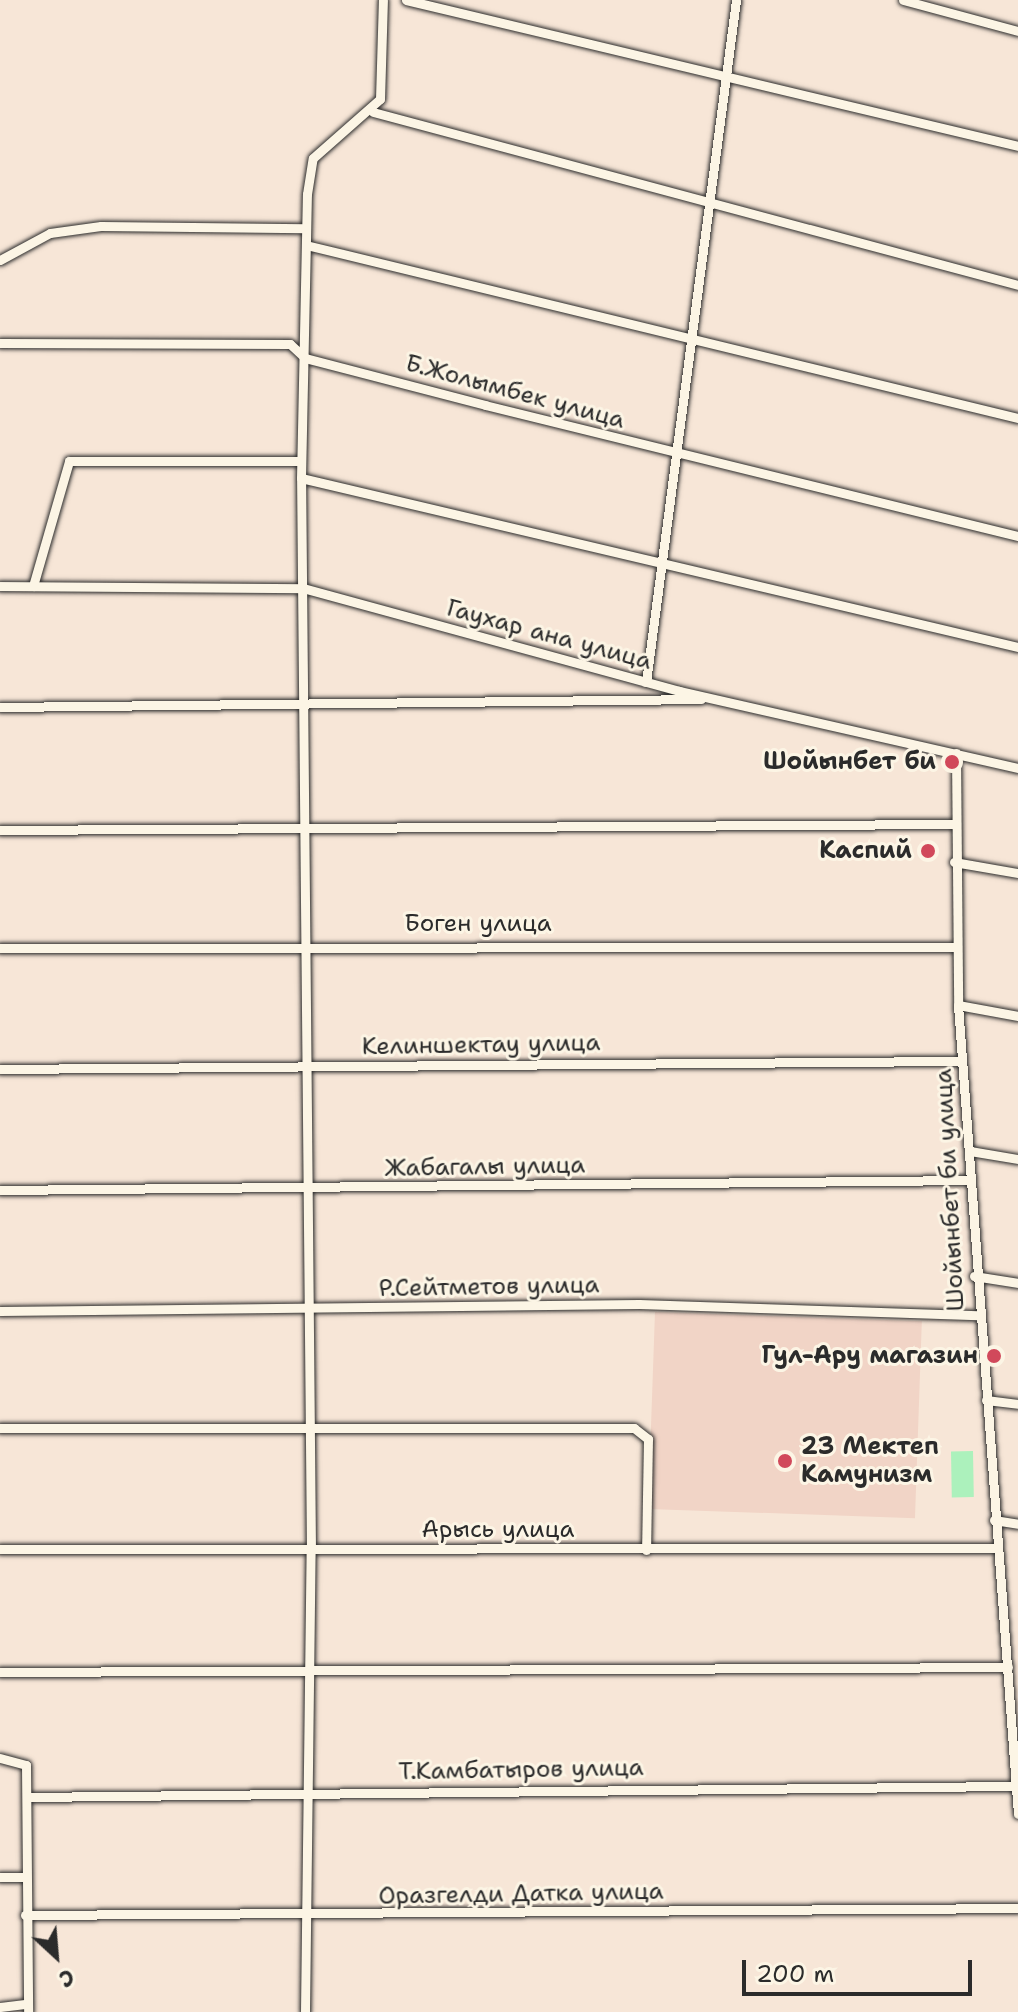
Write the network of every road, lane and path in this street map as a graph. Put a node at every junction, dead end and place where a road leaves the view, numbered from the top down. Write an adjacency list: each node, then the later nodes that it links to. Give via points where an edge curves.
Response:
1 (383, 0): 7 (street, via 383,80)
2 (406, 0): 6 (street)
3 (736, 0): 6 (street)
4 (903, 0): 5 (street)
5 (1018, 31)
6 (725, 75): 8 (street); 9 (street)
7 (373, 112): 9 (street); 10 (street, via 332,134 313,158)
8 (1018, 146)
9 (705, 203): 13 (street); 14 (street)
10 (306, 228): 11 (street); 12 (street, via 101,226 50,233)
11 (306, 245): 14 (street); 16 (street)
12 (0, 260)
13 (1018, 285)
14 (689, 335): 17 (street); 18 (street)
15 (0, 343): 16 (street, Б.Жолымбек улица, via 290,344)
16 (305, 358): 18 (street, Б.Жолымбек улица); 19 (street)
17 (1018, 418)
18 (673, 454): 21 (street, Б.Жолымбек улица); 22 (street)
19 (301, 461): 20 (street); 24 (street, via 69,461)
20 (301, 478): 22 (street); 25 (street)
21 (1018, 536)
22 (664, 565): 26 (street); 27 (street)
23 (0, 586): 24 (street, Гаухар ана улица)
24 (33, 586): 25 (street, Гаухар ана улица)
25 (303, 588): 27 (street, Гаухар ана улица); 29 (street)
26 (1018, 647)
27 (646, 682): 28 (street, Гаухар ана улица)
28 (712, 698): 29 (street); 31 (street, Гаухар ана улица)
29 (305, 705): 30 (street); 34 (street)
30 (0, 707)
31 (956, 753): 32 (street, Гаухар ана улица); 33 (street, Шойынбет би улица)
32 (1018, 768)
33 (954, 824): 34 (street); 36 (street, Шойынбет би улица)
34 (307, 827): 35 (street); 38 (street)
35 (0, 830)
36 (954, 862): 37 (street); 39 (street, Шойынбет би улица)
37 (1018, 873)
38 (308, 944): 39 (street, Боген улица); 40 (street, Боген улица); 44 (street)
39 (956, 947): 41 (street, Шойынбет би улица)
40 (0, 948)
41 (958, 1005): 42 (street); 43 (street, Шойынбет би улица)
42 (1018, 1016)
43 (962, 1061): 44 (street, Келиншектау улица); 46 (street, Шойынбет би улица)
44 (305, 1068): 45 (street, Келиншектау улица); 49 (street)
45 (0, 1069)
46 (970, 1151): 47 (street); 48 (street, Шойынбет би улица)
47 (1018, 1159)
48 (971, 1180): 49 (street, Жабагалы улица); 51 (street, Шойынбет би улица)
49 (309, 1188): 50 (street, Жабагалы улица); 53 (street)
50 (0, 1190)
51 (974, 1276): 52 (street); 55 (street, Шойынбет би улица)
52 (1018, 1283)
53 (309, 1309): 54 (street, Р.Сейтметов улица); 55 (street, Р.Сейтметов улица, via 639,1304); 59 (street)
54 (0, 1311)
55 (978, 1315): 56 (street, Шойынбет би улица)
56 (986, 1400): 57 (street); 60 (street, Шойынбет би улица)
57 (1018, 1404)
58 (0, 1428): 59 (street)
59 (308, 1428): 64 (street); 65 (street, via 643,1431)
60 (994, 1520): 61 (street); 62 (street, Шойынбет би улица)
61 (1018, 1524)
62 (996, 1548): 65 (street, Арысь улица); 66 (street, Шойынбет би улица)
63 (0, 1549): 64 (street, Арысь улица)
64 (311, 1550): 65 (street, Арысь улица); 69 (street)
65 (646, 1550)
66 (1006, 1632): 67 (street); 68 (street, Шойынбет би улица)
67 (1018, 1633)
68 (1008, 1667): 69 (street); 71 (street, Шойынбет би улица)
69 (309, 1671): 70 (street); 74 (street)
70 (0, 1672)
71 (1016, 1744): 73 (street, Шойынбет би улица)
72 (0, 1758): 75 (street, via 24,1760)
73 (1016, 1786): 74 (street, Т.Камбатыров улица); 76 (street, Шойынбет би улица)
74 (308, 1793): 75 (street, Т.Камбатыров улица); 81 (street)
75 (27, 1797): 78 (street)
76 (1018, 1814)
77 (0, 1877): 78 (street)
78 (26, 1877): 80 (street)
79 (1018, 1908): 81 (street, Оразгелди Датка улица)
80 (25, 1915): 81 (street, Оразгелди Датка улица); 83 (street)
81 (305, 1916): 84 (street)
82 (0, 2007): 83 (street)
83 (27, 2008)
84 (305, 2012)

